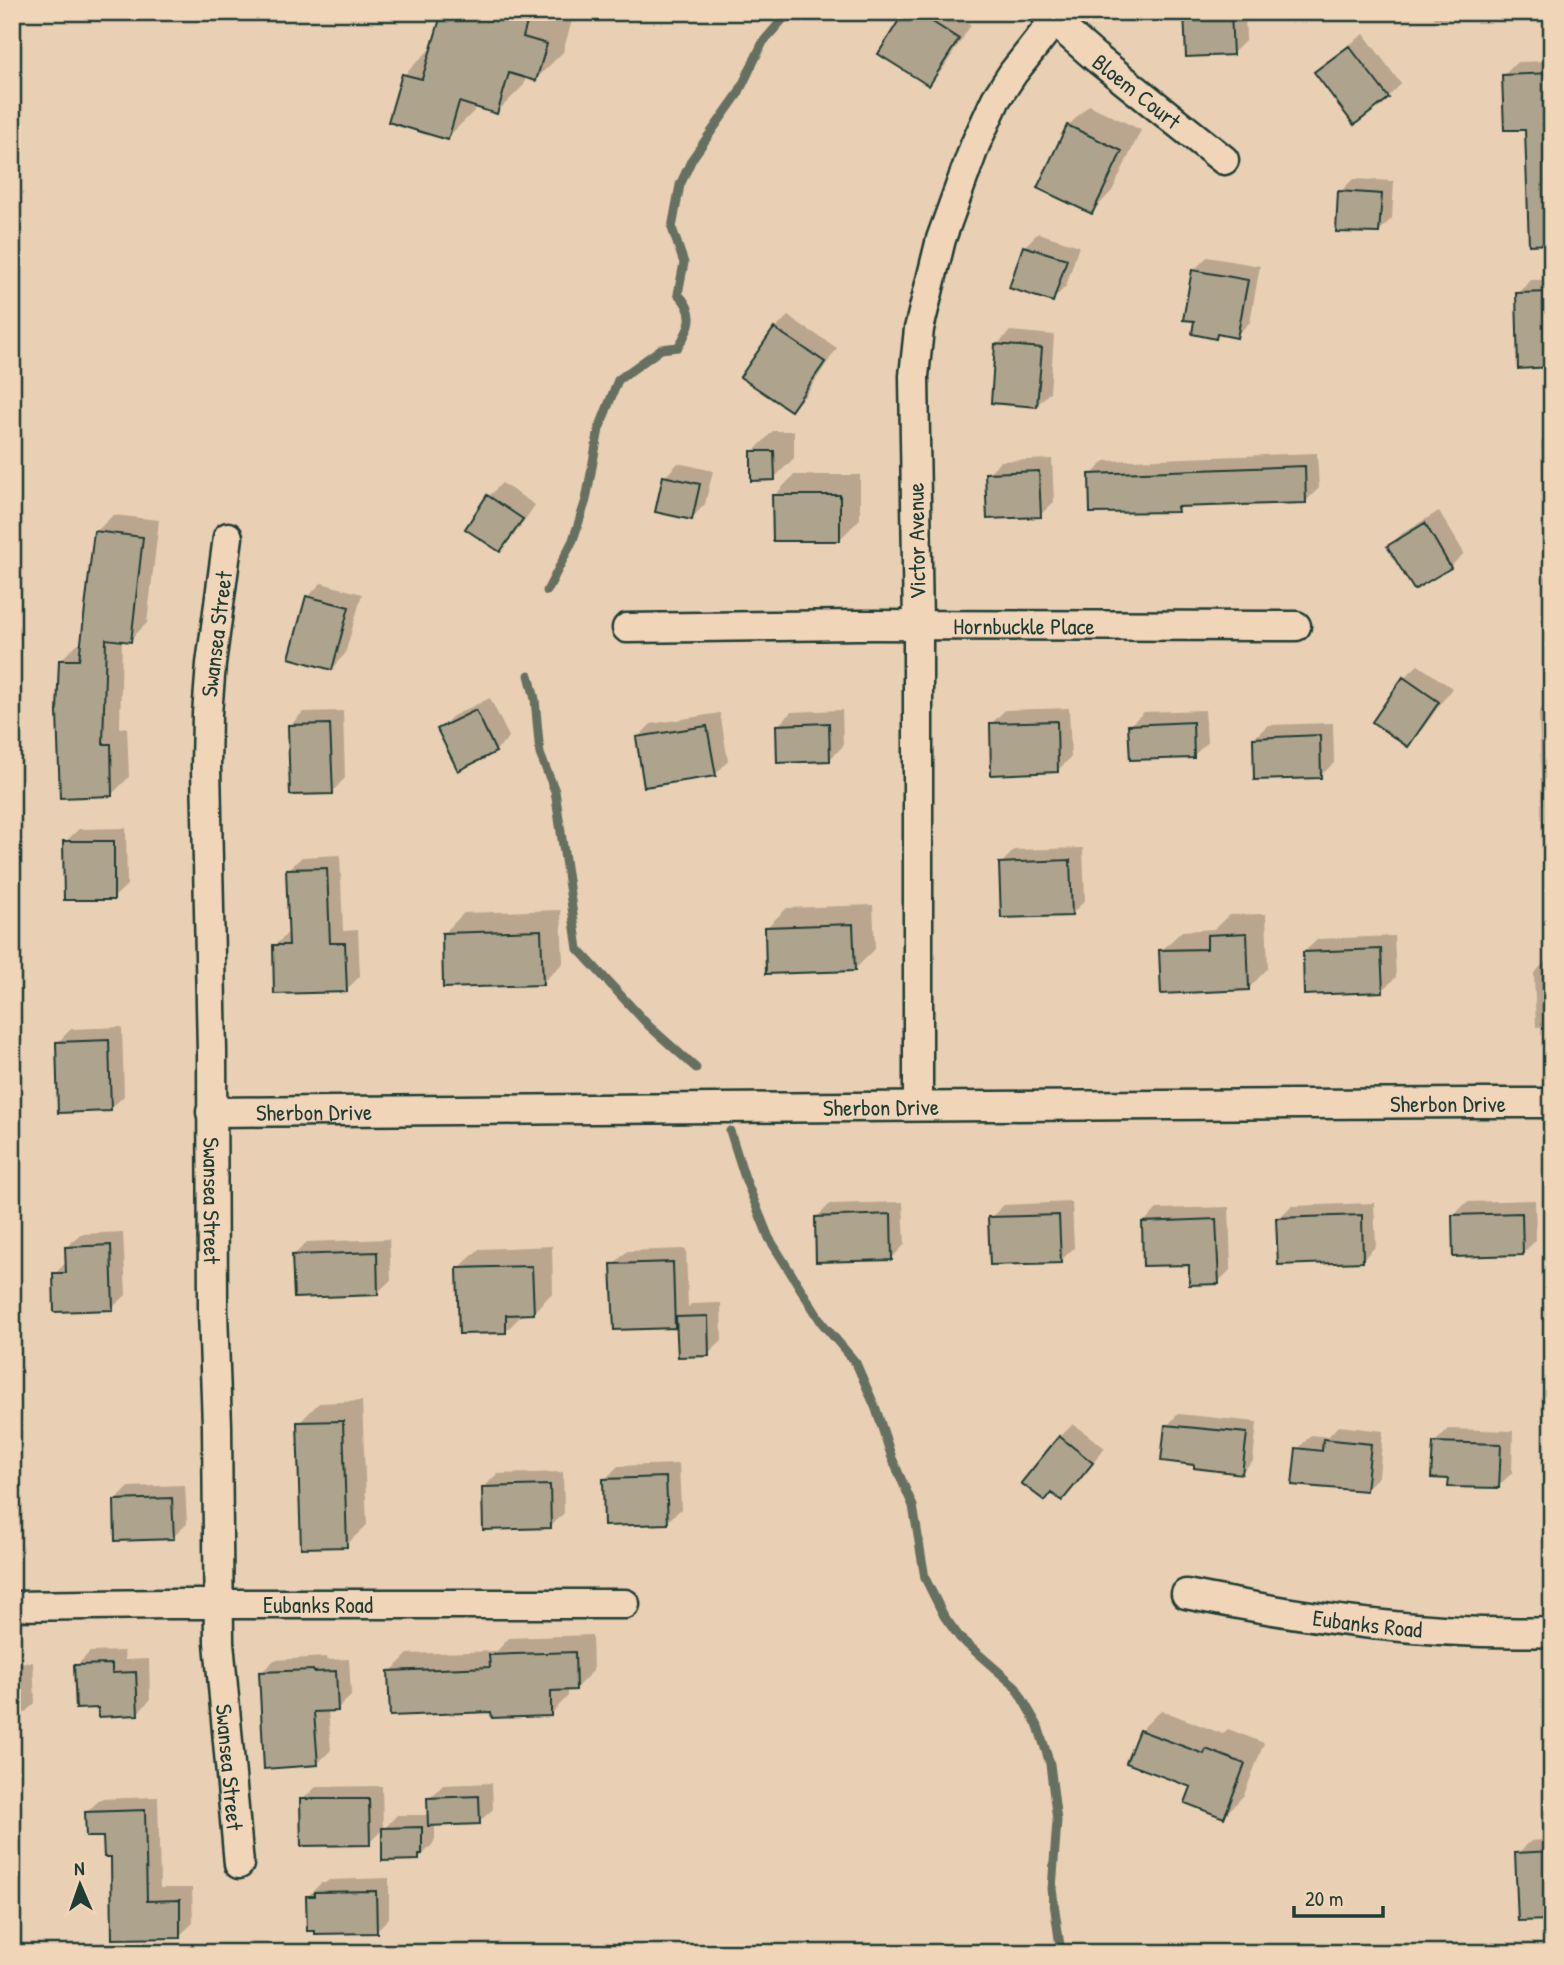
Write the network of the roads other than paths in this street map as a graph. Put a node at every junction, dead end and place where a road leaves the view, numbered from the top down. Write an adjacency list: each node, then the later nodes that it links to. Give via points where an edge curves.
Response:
1 (1053, 15): 2 (street, Bloem Court, via 1126,82); 4 (street, Victor Avenue, via 996,99 975,145 941,240 919,329 914,376)
2 (1224, 160)
3 (228, 537): 9 (street, Swansea Street, via 207,714)
4 (918, 625): 5 (street, Hornbuckle Place); 6 (street, Hornbuckle Place); 8 (street, Victor Avenue)
5 (1296, 626)
6 (627, 628)
7 (1552, 1103): 8 (street, Sherbon Drive)
8 (918, 1106): 9 (street, Sherbon Drive)
9 (211, 1112): 12 (street, Swansea Street)
10 (1186, 1594): 14 (street, Eubanks Road, via 1342,1622 1427,1630)
11 (625, 1604): 12 (street, Eubanks Road)
12 (218, 1605): 13 (street, Eubanks Road); 15 (street, Swansea Street)
13 (12, 1606)
14 (1552, 1632)
15 (239, 1864)

